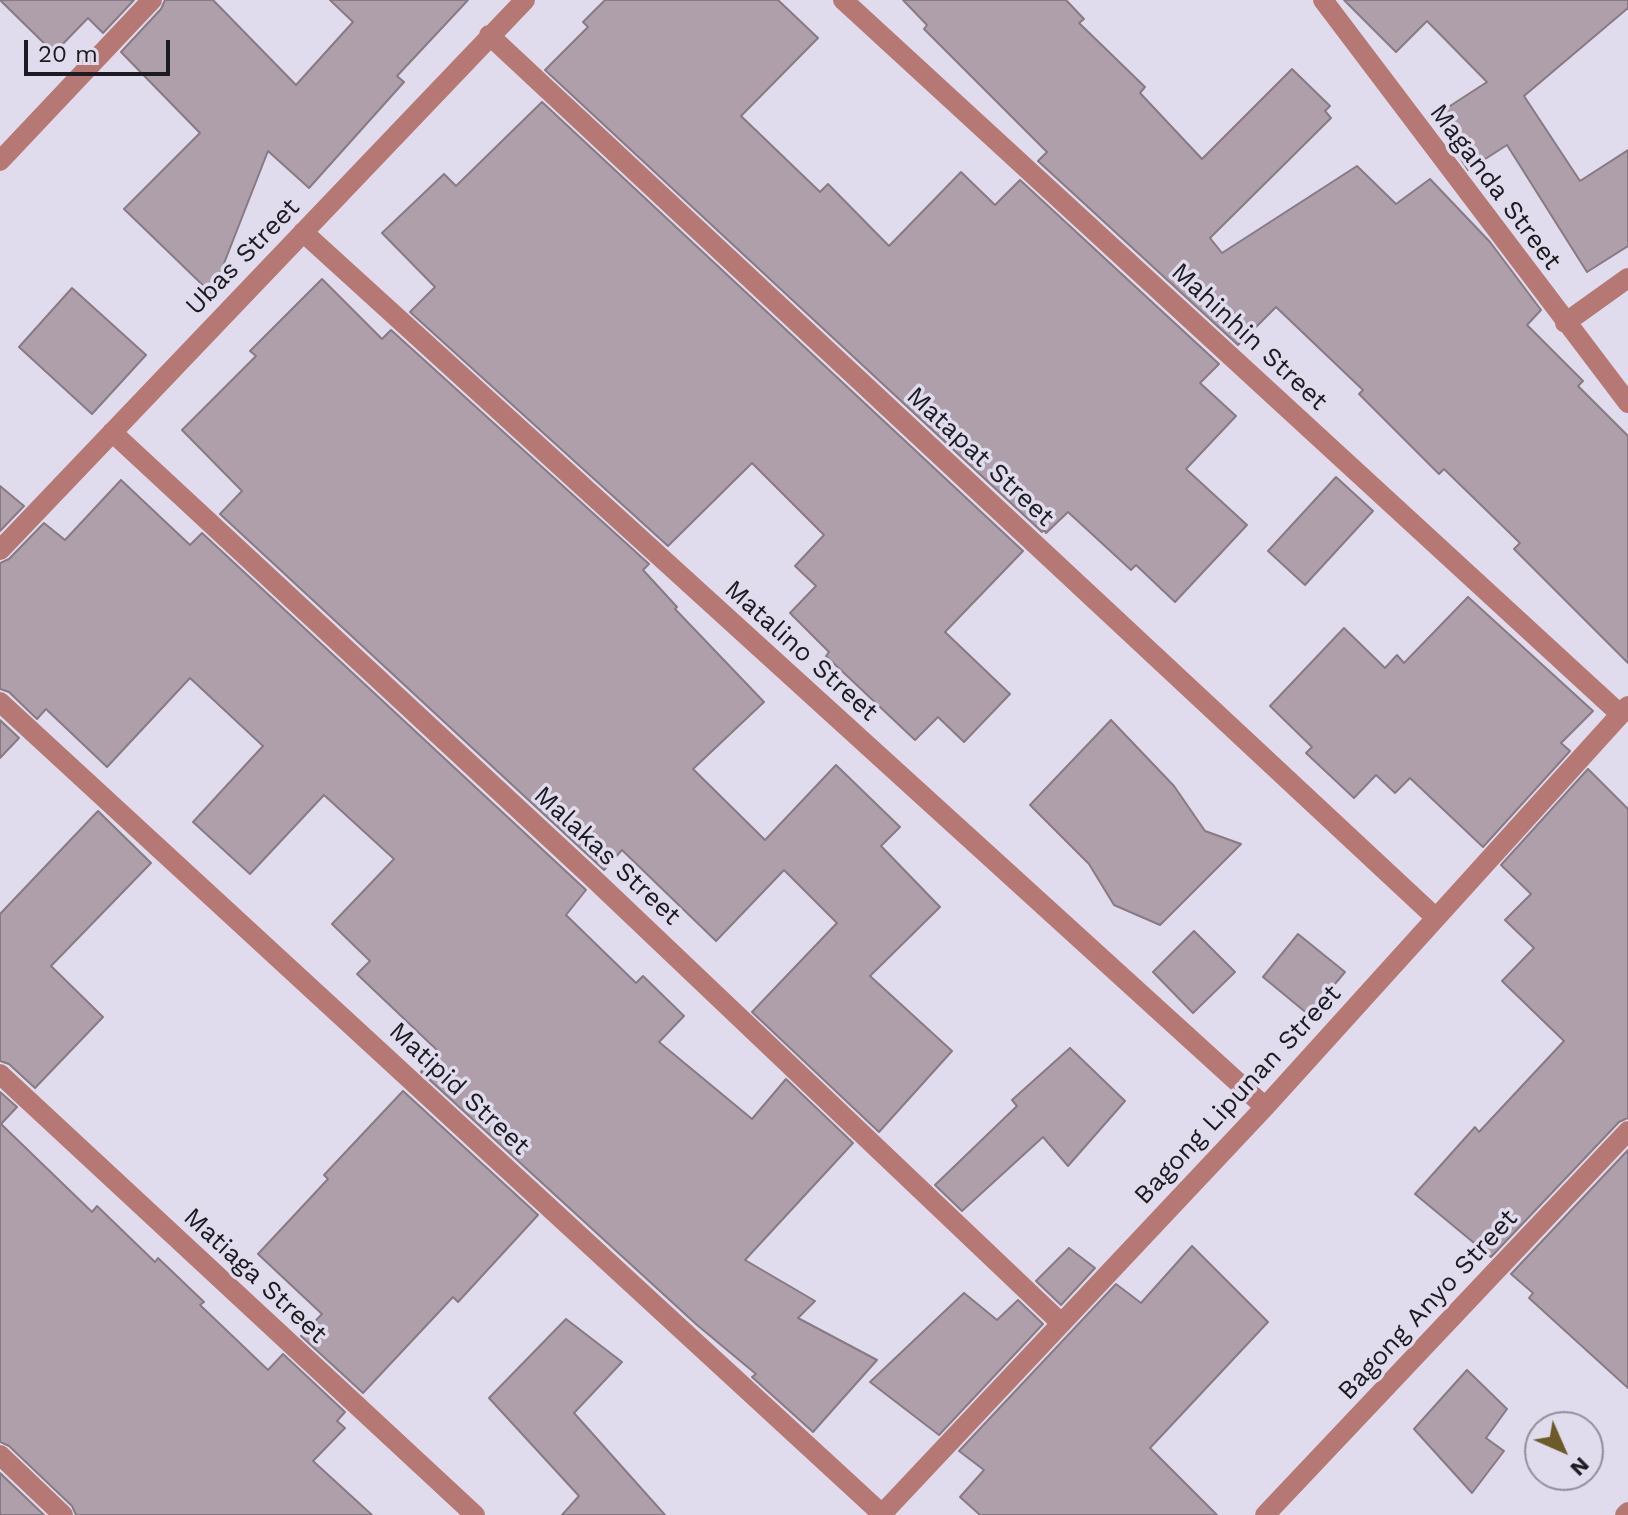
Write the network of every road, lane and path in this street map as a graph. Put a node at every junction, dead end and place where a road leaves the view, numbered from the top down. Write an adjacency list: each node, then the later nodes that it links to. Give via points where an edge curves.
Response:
1 (152, 0): 6 (street)
2 (525, 0): 5 (street, Ubas Street)
3 (843, 0): 14 (street, Mahinhin Street)
4 (1323, 0): 9 (street, Maganda Street)
5 (489, 35): 7 (street, Ubas Street); 15 (street, Matapat Street)
6 (0, 161)
7 (303, 232): 11 (street, Ubas Street); 17 (street, Matalino Street)
8 (1628, 278): 9 (street)
9 (1565, 323): 10 (street, Maganda Street)
10 (1628, 403)
11 (112, 432): 12 (street, Ubas Street); 19 (street, Malakas Street)
12 (0, 550)
13 (0, 702): 21 (street, Matipid Street)
14 (1624, 710): 15 (street, Bagong Lipunan Street)
15 (1435, 917): 17 (street, Bagong Lipunan Street)
16 (0, 1074): 23 (street, Matiaga Street)
17 (1265, 1107): 19 (street, Bagong Lipunan Street)
18 (1628, 1131): 24 (street, Bagong Anyo Street)
19 (1061, 1323): 21 (street, Bagong Lipunan Street)
20 (0, 1455): 22 (street)
21 (882, 1514)
22 (63, 1515)
23 (475, 1515)
24 (1265, 1515)

